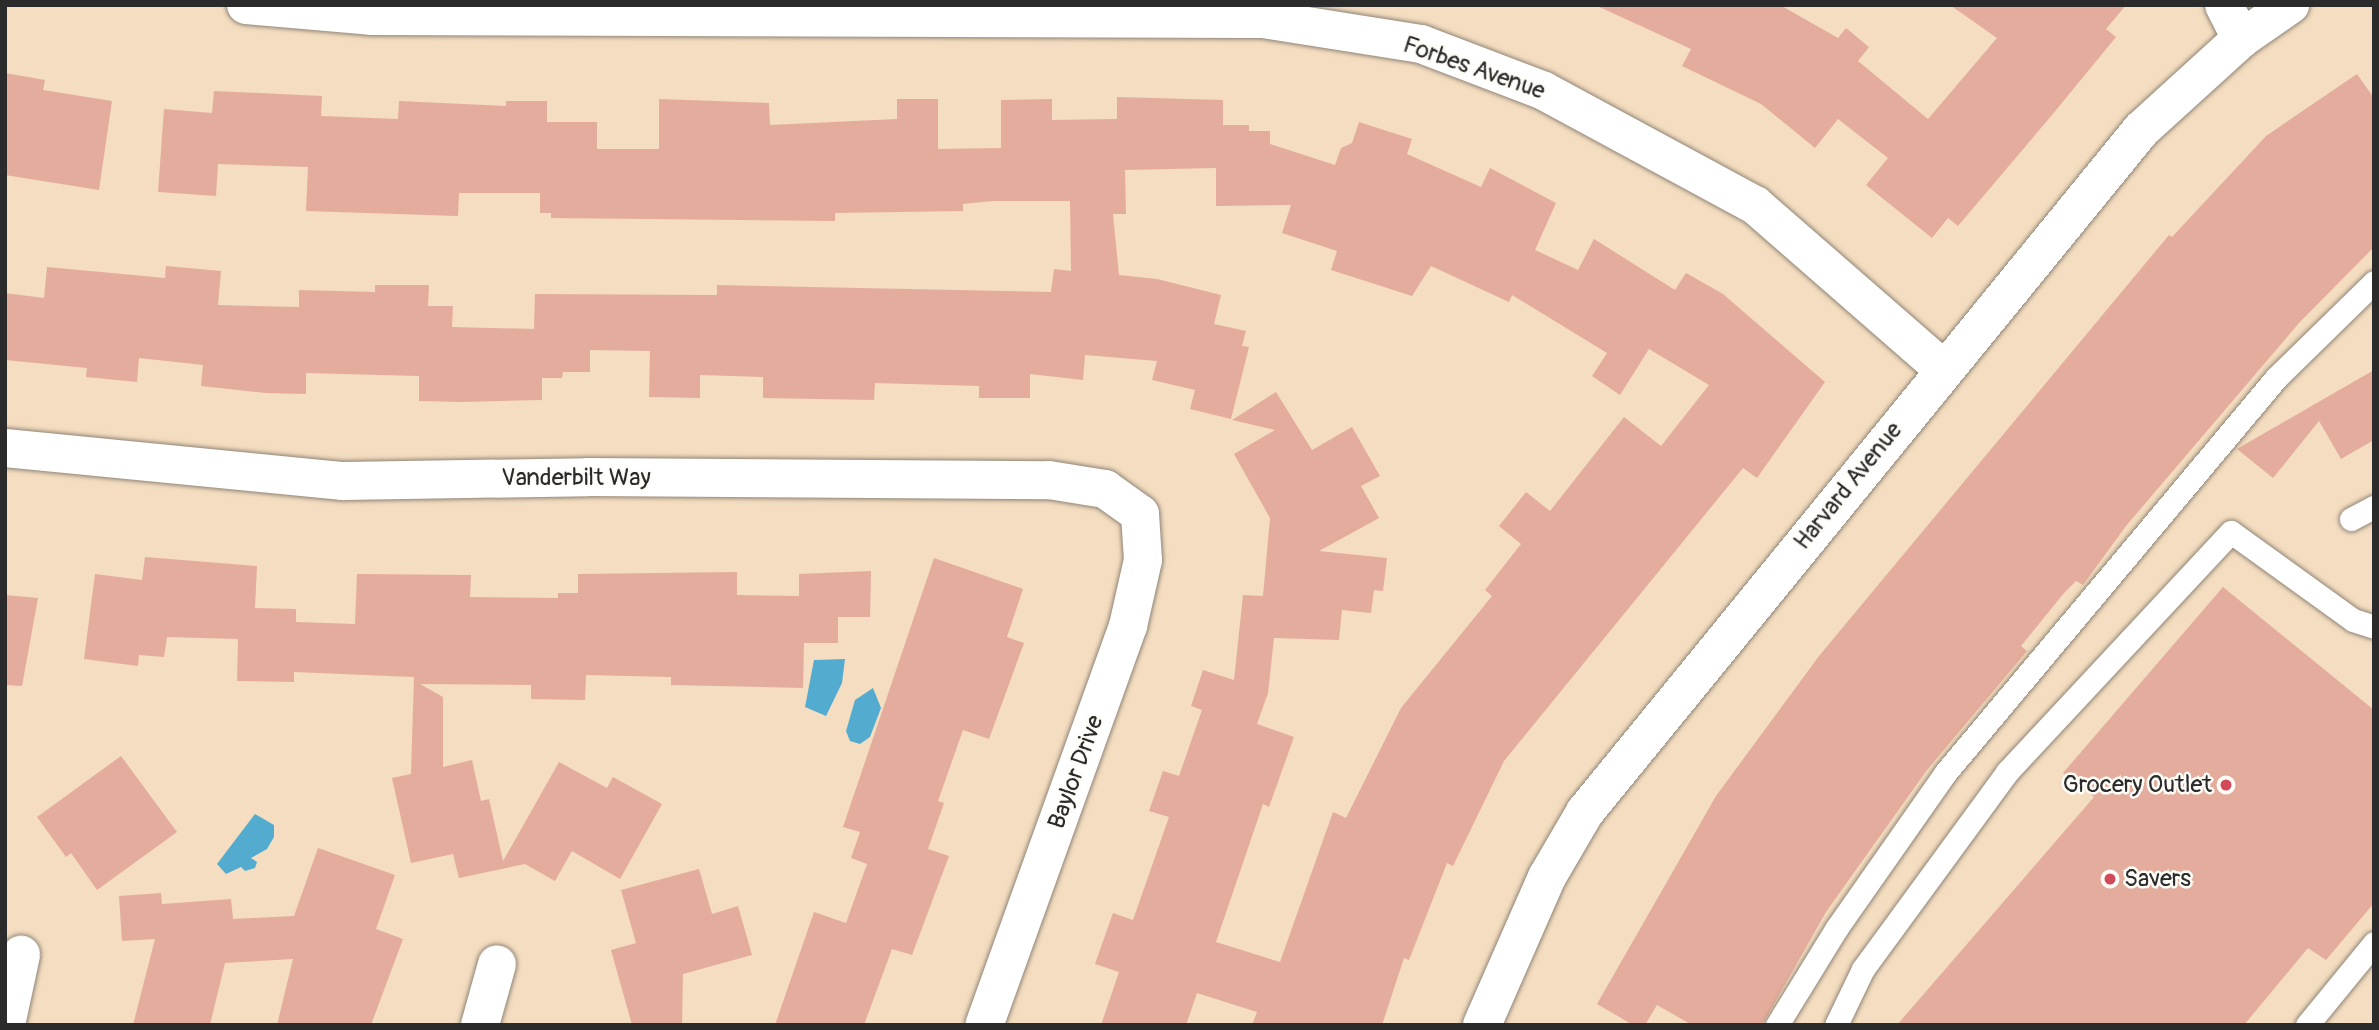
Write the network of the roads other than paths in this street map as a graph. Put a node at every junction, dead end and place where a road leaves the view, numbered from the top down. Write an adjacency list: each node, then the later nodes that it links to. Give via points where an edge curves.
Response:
1 (246, 5): 6 (street, Forbes Avenue, via 371,16 1262,19 1421,44 1544,91 1755,205)
2 (2224, 5): 4 (street)
3 (2290, 5): 4 (street, Harvard Avenue)
4 (2241, 39): 6 (street, Harvard Avenue, via 2141,130)
5 (2374, 282): 19 (lane, via 2276,378 1947,772 1836,929)
6 (1943, 369): 18 (street, Harvard Avenue, via 1585,812 1547,877)
7 (5, 448): 9 (street, Vanderbilt Way, via 343,481 588,477 1049,480 1105,489)
8 (2374, 507): 10 (lane)
9 (1140, 514): 17 (street, Baylor Drive, via 1143,560 1128,626)
10 (2351, 519)
11 (2374, 627): 20 (lane, via 2353,620 2231,532 2007,772 1863,969)
12 (2374, 943): 21 (lane)
13 (21, 955): 15 (street)
14 (497, 964): 16 (street)
15 (6, 1025)
16 (480, 1025)
17 (985, 1025)
18 (1482, 1025)
19 (1777, 1025)
20 (1836, 1025)
21 (2307, 1025)

